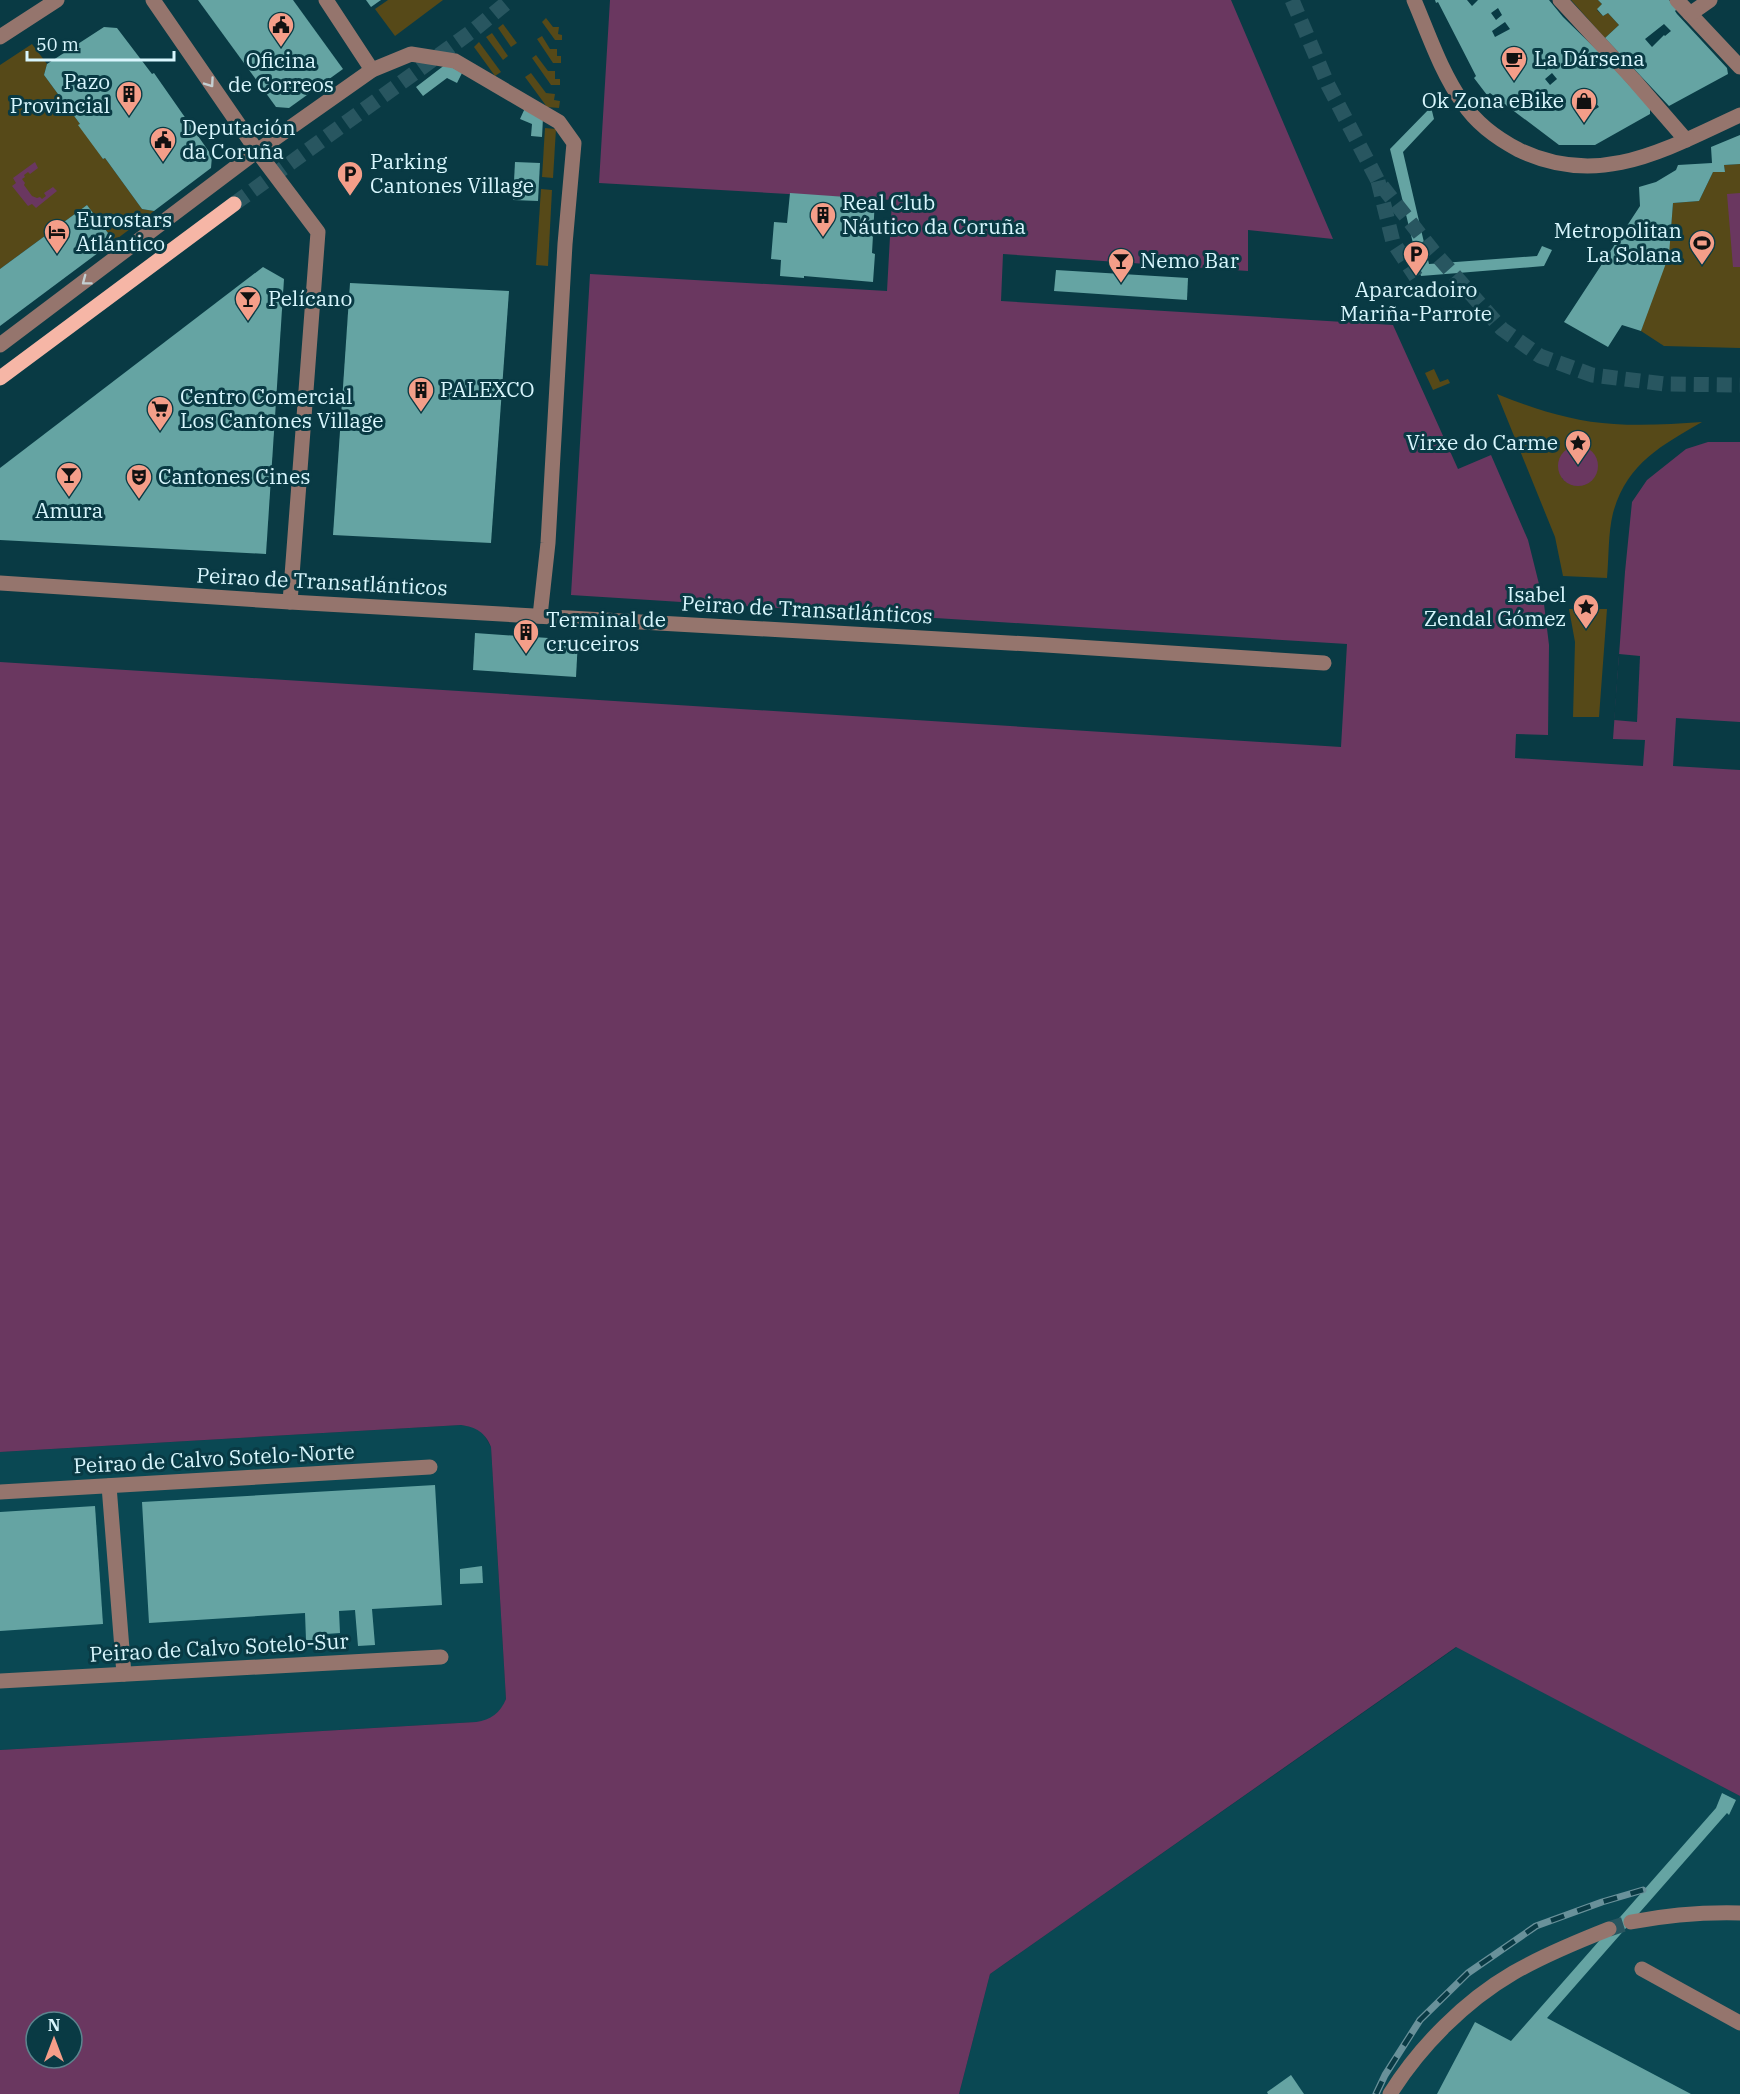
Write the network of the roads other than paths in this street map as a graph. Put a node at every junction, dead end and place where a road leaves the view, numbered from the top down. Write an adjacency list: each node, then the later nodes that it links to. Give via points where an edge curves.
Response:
1 (57, 0): 9 (street)
2 (153, 0): 14 (street, one-way to 14)
3 (326, 0): 11 (street)
4 (1414, 0): 13 (street, via 1443,69 1464,106 1511,146 1550,161 1598,167 1642,158)
5 (1560, 0): 13 (street)
6 (1677, 0): 8 (street)
7 (1710, 0): 8 (street)
8 (1690, 14): 10 (street)
9 (0, 37)
10 (1740, 67)
11 (372, 70): 14 (street); 20 (street, via 411,54 455,61 559,122 574,143)
12 (1740, 115): 13 (street)
13 (1686, 140)
14 (257, 151): 16 (street, one-way to 16); 19 (street, via 318,232)
15 (234, 204): 17 (main road)
16 (0, 345)
17 (0, 378)
18 (0, 583): 19 (street, Peirao de Transatlánticos)
19 (290, 602): 20 (street, Peirao de Transatlánticos)
20 (540, 616): 21 (street, Peirao de Transatlánticos)
21 (1324, 663)
22 (430, 1467): 23 (street, Peirao de Calvo Sotelo-Norte)
23 (109, 1486): 24 (street, Peirao de Calvo Sotelo-Norte); 26 (street)
24 (0, 1492)
25 (441, 1657): 26 (street, Peirao de Calvo Sotelo-Sur)
26 (124, 1674): 27 (street, Peirao de Calvo Sotelo-Sur)
27 (0, 1681)
28 (1740, 1913): 29 (street, via 1712,1912)
29 (1631, 1922)
30 (1609, 1929): 33 (street, via 1556,1950 1474,2001 1436,2035)
31 (1642, 1969): 32 (street)
32 (1740, 2023)
33 (1390, 2094)

